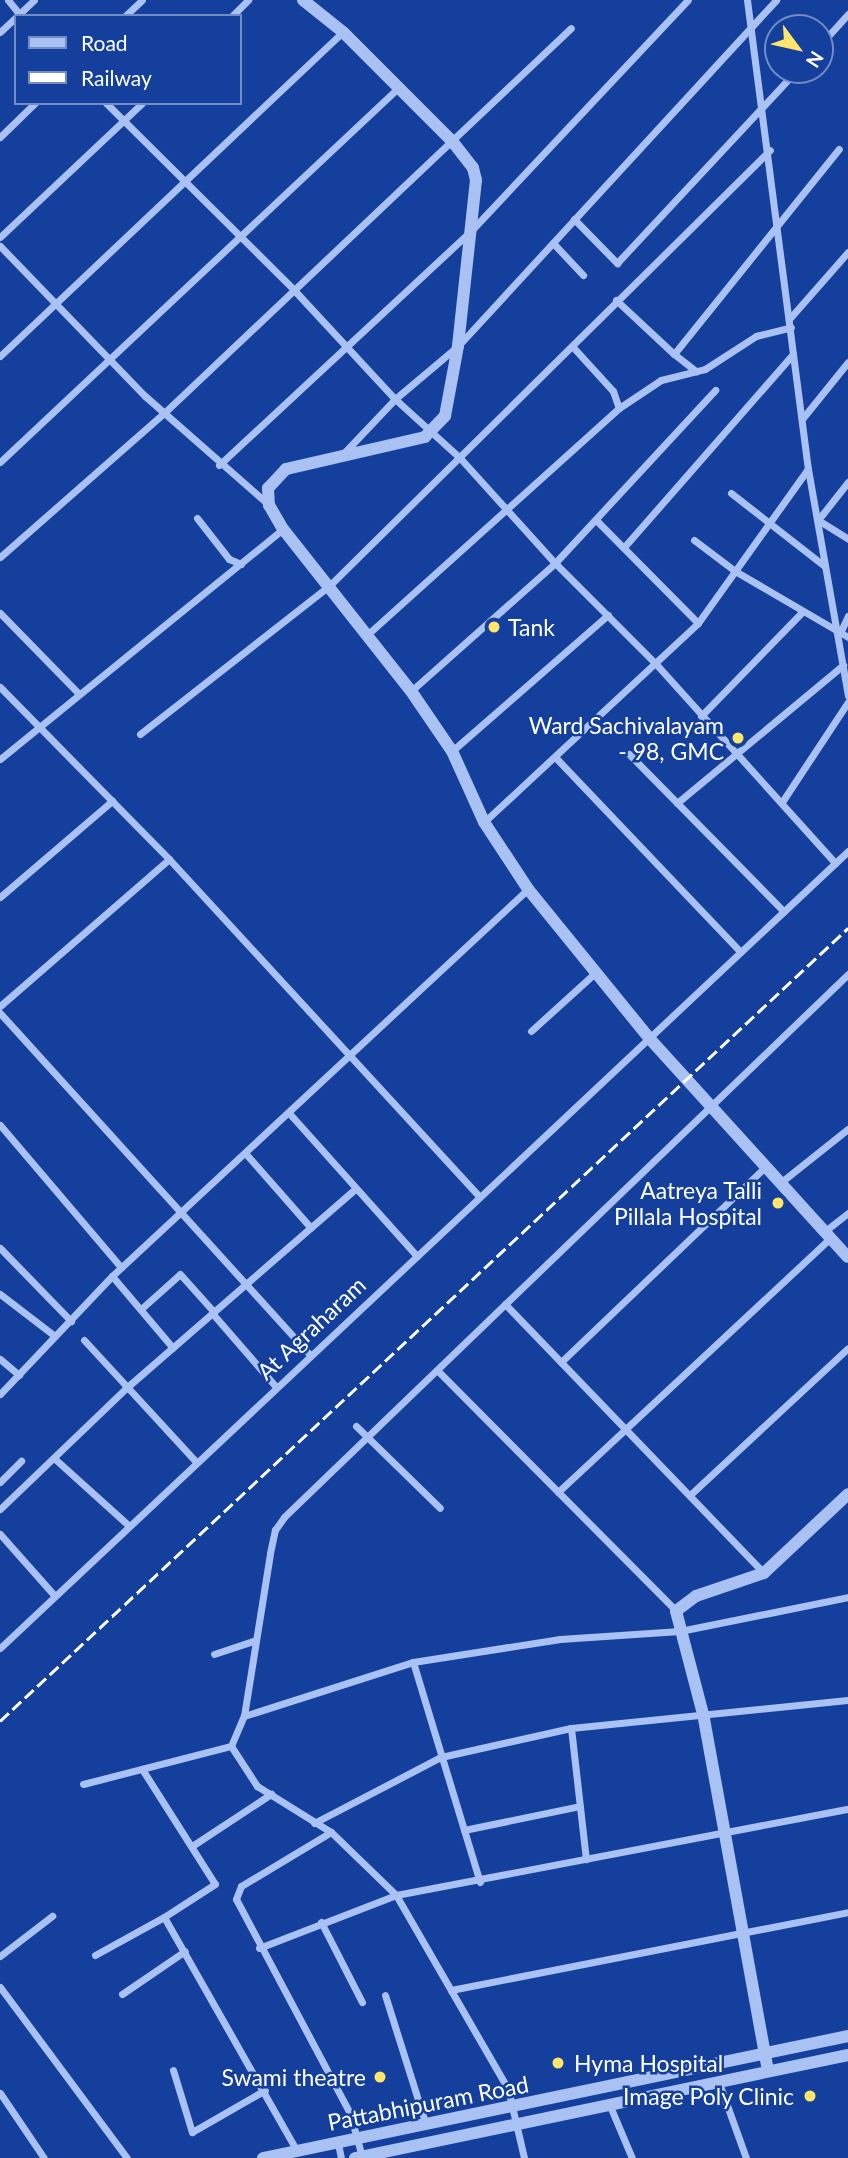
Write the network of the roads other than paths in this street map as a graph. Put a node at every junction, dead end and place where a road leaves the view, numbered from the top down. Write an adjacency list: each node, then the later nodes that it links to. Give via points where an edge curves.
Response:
1 (34, 0): 8 (street)
2 (142, 0): 9 (street)
3 (248, 0): 10 (street)
4 (303, 0): 17 (street)
5 (688, 0): 32 (street)
6 (747, 0): 14 (street)
7 (776, 0): 14 (street)
8 (20, 14)
9 (127, 14)
10 (234, 14)
11 (848, 15): 15 (street)
12 (14, 20): 16 (street)
13 (571, 29): 26 (street)
14 (751, 29): 23 (street); 30 (street)
15 (834, 30)
16 (0, 32)
17 (343, 32): 19 (street); 29 (street)
18 (784, 84): 23 (street)
19 (399, 87): 26 (street); 34 (street)
20 (33, 105): 25 (street)
21 (108, 105): 24 (street)
22 (140, 105): 24 (street)
23 (763, 107): 27 (street); 30 (street, via 617,263)
24 (123, 121): 29 (street); 33 (street)
25 (0, 137)
26 (452, 141): 32 (street, via 475,174); 39 (street)
27 (770, 149): 31 (street); 40 (street)
28 (839, 149): 31 (street)
29 (182, 180): 34 (street); 41 (street)
30 (575, 219): 35 (street)
31 (777, 221): 42 (street); 47 (street)
32 (468, 234): 44 (street); 45 (street)
33 (0, 237)
34 (239, 238): 39 (street); 50 (street)
35 (553, 243): 38 (street); 45 (street)
36 (0, 246): 41 (street)
37 (848, 252): 42 (street)
38 (583, 275)
39 (294, 290): 44 (street); 56 (street)
40 (616, 300): 46 (street); 47 (street)
41 (56, 303): 49 (street); 50 (street)
42 (790, 318): 43 (street)
43 (791, 331): 48 (street); 52 (street, via 755,335)
44 (344, 346): 54 (street); 62 (street)
45 (458, 346): 54 (street); 58 (street, via 448,409)
46 (572, 346): 55 (street, via 618,398); 60 (street)
47 (674, 354): 52 (street)
48 (793, 354): 57 (street); 75 (street)
49 (0, 356)
50 (110, 360): 56 (street); 61 (street)
51 (848, 362): 57 (street)
52 (696, 371): 55 (street, via 661,380)
53 (715, 390): 69 (street)
54 (395, 399): 58 (street); 59 (street)
55 (619, 408): 67 (street)
56 (164, 413): 62 (street); 76 (street)
57 (802, 419): 63 (street)
58 (433, 431): 59 (street, via 425,438); 60 (street)
59 (341, 456): 66 (street, via 286,469 268,488)
60 (460, 458): 67 (street); 81 (street)
61 (0, 462)
62 (219, 465): 66 (street)
63 (808, 469): 70 (street); 71 (street)
64 (848, 482): 70 (street)
65 (731, 493): 71 (street)
66 (270, 505): 72 (street)
67 (508, 511): 77 (street); 88 (street)
68 (197, 518): 78 (street, via 229,559)
69 (596, 520): 75 (street); 77 (street)
70 (818, 520): 73 (street); 79 (street)
71 (767, 525): 79 (street); 80 (street)
72 (282, 529): 78 (street); 81 (street)
73 (848, 539)
74 (694, 540): 80 (street)
75 (625, 546): 86 (street)
76 (0, 557)
77 (555, 563): 84 (street); 93 (street)
78 (241, 564): 94 (street)
79 (823, 565): 87 (street)
80 (735, 571): 82 (street); 86 (street)
81 (329, 586): 88 (street); 99 (street)
82 (802, 612): 87 (street); 97 (street)
83 (0, 613): 94 (street)
84 (608, 615): 90 (street); 100 (street)
85 (848, 616): 87 (street)
86 (698, 623): 90 (street)
87 (840, 633): 89 (street); 91 (street)
88 (368, 634): 93 (street)
89 (848, 637)
90 (656, 664): 97 (street); 103 (street)
91 (843, 665): 95 (street); 102 (street)
92 (0, 687): 98 (street)
93 (411, 691): 100 (street)
94 (78, 693): 98 (street)
95 (848, 695)
96 (848, 702): 106 (street)
97 (701, 716): 102 (street)
98 (38, 728): 104 (street); 105 (street)
99 (141, 734)
100 (452, 751): 108 (street)
101 (629, 754): 107 (street)
102 (734, 754): 106 (street); 107 (street)
103 (555, 757): 108 (street); 115 (street)
104 (0, 759)
105 (112, 801): 110 (street); 113 (street)
106 (782, 802): 111 (street)
107 (677, 803): 114 (street)
108 (484, 822): 112 (street)
109 (848, 851): 111 (street, At Agraharam)
110 (169, 859): 118 (street); 122 (street)
111 (835, 863): 114 (street, At Agraharam)
112 (528, 889): 116 (street); 122 (street)
113 (0, 897)
114 (784, 912): 115 (street, At Agraharam)
115 (741, 952): 121 (street, At Agraharam)
116 (596, 972): 120 (street); 121 (street)
117 (848, 974): 123 (street)
118 (0, 1006)
119 (0, 1013): 132 (street)
120 (531, 1031)
121 (650, 1039): 123 (street); 131 (street, At Agraharam)
122 (353, 1055): 124 (street); 131 (street)
123 (709, 1106): 128 (street); 143 (street)
124 (289, 1113): 127 (street); 130 (street)
125 (0, 1125): 139 (street)
126 (848, 1129): 129 (street)
127 (246, 1154): 132 (street); 134 (street)
128 (765, 1167): 129 (street); 153 (street)
129 (780, 1182): 135 (street)
130 (356, 1188): 134 (street); 137 (street)
131 (479, 1196): 137 (street, At Agraharam)
132 (180, 1213): 139 (street); 141 (street)
133 (848, 1213): 135 (street)
134 (311, 1228): 141 (street)
135 (828, 1234): 138 (street); 160 (street)
136 (0, 1248): 146 (street)
137 (417, 1256): 151 (street, At Agraharam)
138 (848, 1256)
139 (121, 1268): 140 (street)
140 (112, 1276): 144 (street); 146 (street)
141 (243, 1283): 145 (street); 151 (street)
142 (0, 1294): 147 (street)
143 (506, 1304): 153 (street); 154 (street)
144 (141, 1309): 145 (street, via 180,1274); 149 (street)
145 (213, 1313): 149 (street); 156 (street)
146 (71, 1321): 147 (street)
147 (55, 1336): 155 (street)
148 (84, 1340): 157 (street)
149 (173, 1348): 157 (street)
150 (848, 1348): 167 (street)
151 (310, 1355): 156 (street, At Agraharam)
152 (0, 1359): 155 (street)
153 (561, 1362): 160 (street)
154 (438, 1371): 161 (street); 166 (street)
155 (19, 1375): 158 (street)
156 (276, 1387): 164 (street, At Agraharam)
157 (125, 1389): 162 (street); 164 (street)
158 (0, 1394)
159 (356, 1426): 161 (street)
160 (629, 1429): 166 (street); 167 (street)
161 (367, 1438): 169 (street); 178 (street, via 275,1530)
162 (55, 1459): 170 (street); 171 (street)
163 (21, 1461): 165 (street)
164 (196, 1462): 171 (street, At Agraharam)
165 (0, 1482)
166 (558, 1492): 176 (street)
167 (691, 1494): 173 (street)
168 (848, 1494): 173 (street)
169 (440, 1508)
170 (0, 1509)
171 (128, 1525): 174 (street, At Agraharam)
172 (0, 1534): 174 (street)
173 (764, 1573): 176 (street, via 696,1596)
174 (54, 1595): 179 (street, At Agraharam)
175 (848, 1597): 177 (street)
176 (676, 1611): 177 (street)
177 (680, 1631): 181 (street, via 560,1639); 183 (street)
178 (256, 1640): 180 (street); 184 (street)
179 (0, 1647)
180 (214, 1654)
181 (413, 1662): 184 (street); 187 (street)
182 (848, 1700): 183 (street)
183 (703, 1714): 185 (street); 195 (street)
184 (244, 1716): 186 (street)
185 (571, 1728): 187 (street); 191 (street)
186 (231, 1746): 188 (street); 190 (street, via 257,1786)
187 (442, 1757): 193 (street); 194 (street)
188 (142, 1769): 189 (street); 197 (street)
189 (83, 1784)
190 (271, 1794): 193 (street); 197 (street)
191 (580, 1806): 194 (street); 198 (street)
192 (848, 1809): 195 (street)
193 (314, 1823): 196 (street)
194 (464, 1830): 199 (street)
195 (726, 1831): 198 (street); 205 (street)
196 (331, 1832): 200 (street); 206 (street, via 236,1892)
197 (192, 1846): 203 (street, via 215,1884)
198 (586, 1859): 199 (street)
199 (480, 1882): 200 (street)
200 (396, 1895): 204 (street); 211 (street)
201 (848, 1912): 205 (street)
202 (52, 1916): 209 (street)
203 (164, 1917): 207 (street); 208 (street)
204 (321, 1922): 206 (street); 214 (street)
205 (745, 1931): 211 (street); 216 (street)
206 (259, 1948): 227 (street, via 350,2113)
207 (185, 1951): 212 (street); 221 (street)
208 (95, 1955)
209 (0, 1956)
210 (0, 1987): 232 (street)
211 (451, 1990): 224 (street, via 508,2089)
212 (122, 1994)
213 (385, 1995): 225 (street)
214 (362, 2002)
215 (848, 2036): 216 (street, Pattabhipuram Road)
216 (765, 2054): 219 (street); 224 (street, Pattabhipuram Road)
217 (848, 2055): 219 (street, Pattabhipuram Road)
218 (173, 2070): 221 (street, via 192,2132)
219 (768, 2071): 220 (street, Pattabhipuram Road)
220 (719, 2082): 223 (street, Pattabhipuram Road); 237 (street)
221 (265, 2090): 229 (street)
222 (0, 2093): 231 (street)
223 (610, 2106): 226 (street, Pattabhipuram Road); 236 (street)
224 (512, 2108): 225 (street, Pattabhipuram Road); 226 (street)
225 (426, 2125): 227 (street, Pattabhipuram Road)
226 (516, 2125): 230 (street, Pattabhipuram Road); 235 (street)
227 (358, 2139): 228 (street, Pattabhipuram Road); 230 (street)
228 (338, 2143): 229 (street, Pattabhipuram Road); 234 (street)
229 (297, 2151): 233 (street, Pattabhipuram Road)
230 (359, 2157)
231 (44, 2158)
232 (127, 2158)
233 (263, 2158)
234 (341, 2158)
235 (524, 2158)
236 (632, 2158)
237 (747, 2158)

